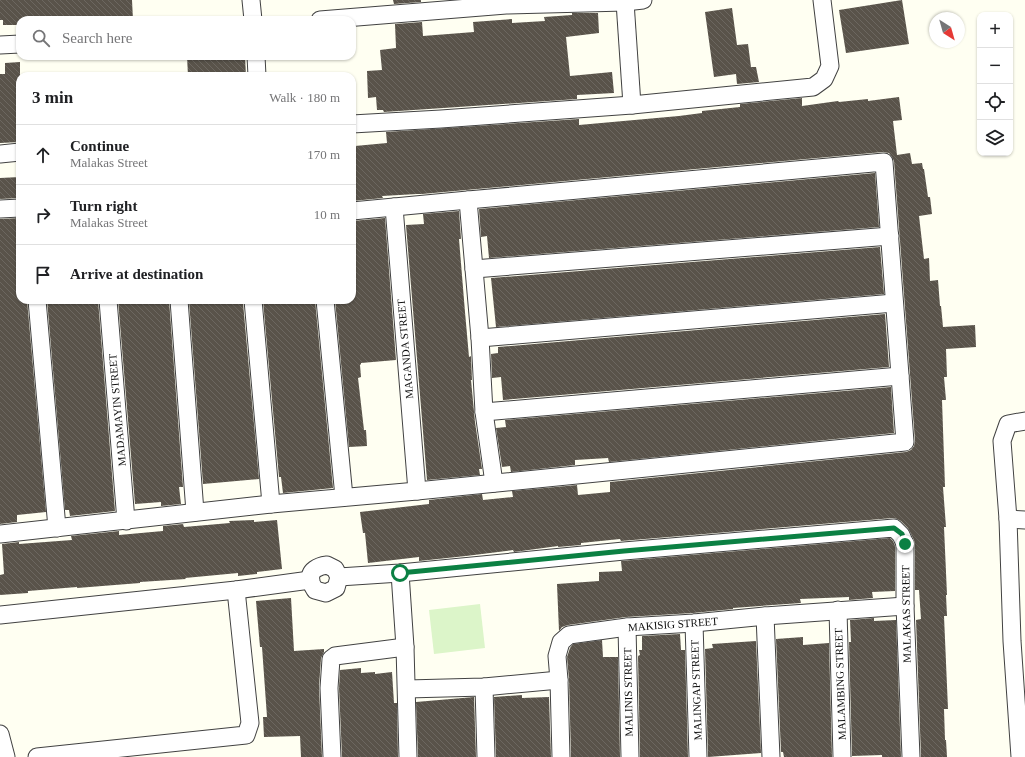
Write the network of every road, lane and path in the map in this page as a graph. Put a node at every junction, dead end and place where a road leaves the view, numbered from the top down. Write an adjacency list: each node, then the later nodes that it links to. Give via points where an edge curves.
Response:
1 (251, 0): 5 (street)
2 (643, 0): 4 (street)
3 (822, 0): 11 (street, via 830,66 824,79 813,87)
4 (625, 2): 6 (street, via 506,5); 11 (street)
5 (253, 16)
6 (356, 17)
7 (16, 44): 8 (street)
8 (0, 45)
9 (256, 60): 10 (street)
10 (257, 72)
11 (632, 105): 12 (street)
12 (356, 124)
13 (16, 152): 14 (street)
14 (0, 154)
15 (468, 200): 16 (street); 20 (street, via 884,162); 21 (street)
16 (394, 207): 19 (street); 33 (street, MAGANDA STREET)
17 (16, 208): 18 (street)
18 (0, 209)
19 (356, 211)
20 (890, 236): 21 (street); 22 (street)
21 (474, 270): 28 (street)
22 (894, 303): 28 (street); 29 (street)
23 (37, 304): 40 (street)
24 (108, 304): 38 (street, MADAMAYIN STREET)
25 (179, 304): 36 (street)
26 (254, 304): 35 (street)
27 (325, 304): 34 (street)
28 (480, 338): 30 (street)
29 (900, 376): 30 (street); 32 (street, via 905,442)
30 (484, 412): 32 (street)
31 (1025, 421): 37 (street, via 1008,424 1002,441)
32 (494, 483): 33 (street)
33 (417, 491): 34 (street)
34 (344, 497): 35 (street)
35 (271, 504): 36 (street)
36 (195, 512): 38 (street)
37 (1008, 519): 39 (street); 50 (street)
38 (126, 520): 40 (street)
39 (1025, 520)
40 (57, 528): 41 (street)
41 (0, 534)
42 (400, 573): 43 (street, MALAKAS STREET, via 339,577 335,569 327,565 318,566 312,572 310,580); 44 (street, MALAKAS STREET, via 894,528 902,534 905,544); 51 (street)
43 (236, 590): 46 (street); 58 (street, via 250,723 246,735)
44 (905, 606): 45 (street, MAKISIG STREET); 67 (street, MALAKAS STREET)
45 (838, 610): 47 (street, MAKISIG STREET); 66 (street, MALAMBING STREET)
46 (0, 615)
47 (765, 616): 48 (street, MAKISIG STREET); 65 (street)
48 (694, 623): 49 (street, MAKISIG STREET); 64 (street, MALINGAP STREET)
49 (627, 627): 52 (street, MAKISIG STREET, via 569,635 561,642 557,656); 63 (street, MALINIS STREET)
50 (1018, 641): 56 (street)
51 (405, 647): 54 (street); 59 (street, via 335,656 331,660 329,688)
52 (559, 680): 53 (street); 62 (street, MAKISIG STREET)
53 (484, 687): 54 (street); 61 (street)
54 (407, 689): 60 (street)
55 (0, 734): 57 (street)
56 (1022, 753)
57 (6, 757)
58 (36, 757)
59 (332, 757)
60 (408, 757)
61 (486, 757)
62 (561, 757)
63 (630, 757)
64 (698, 757)
65 (771, 757)
66 (842, 757)
67 (911, 757)

